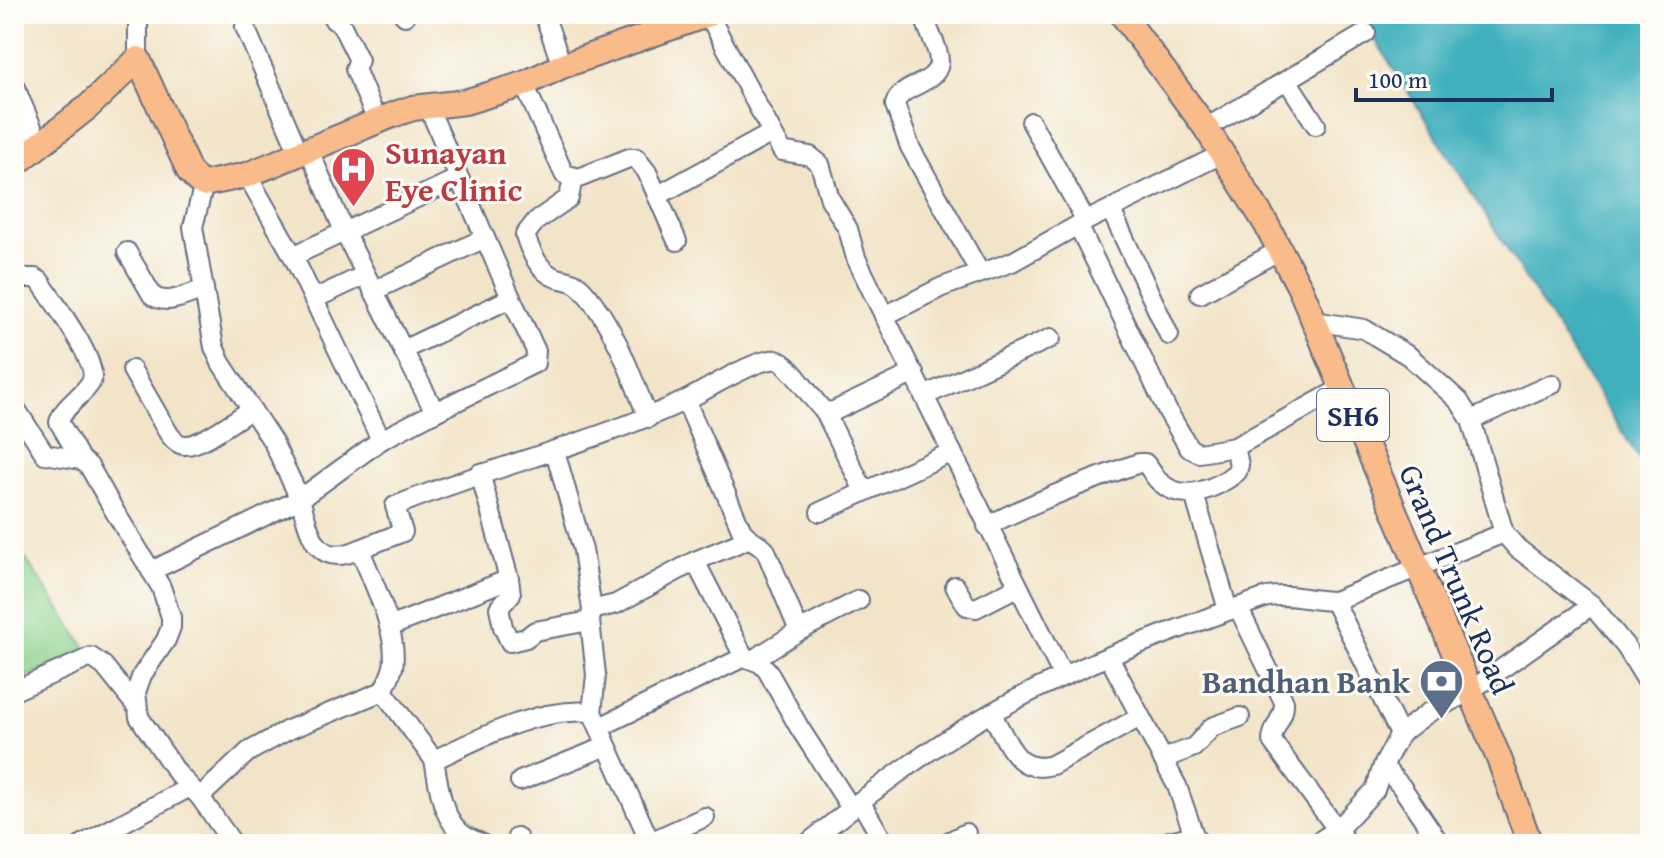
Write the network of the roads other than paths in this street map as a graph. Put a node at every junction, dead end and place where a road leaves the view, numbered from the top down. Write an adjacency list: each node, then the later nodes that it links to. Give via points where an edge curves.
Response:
1 (138, 14): 9 (street)
2 (331, 14): 15 (street, via 359,60 355,69)
3 (544, 14): 10 (street)
4 (708, 14): 10 (main road); 19 (street)
5 (924, 14): 37 (street, via 938,66 895,105 910,147)
6 (1122, 14): 18 (main road, Grand Trunk Road / SH6)
7 (245, 27): 21 (street)
8 (1366, 33): 11 (street)
9 (138, 59): 20 (main road); 27 (main road, via 189,171)
10 (562, 66): 12 (main road)
11 (1287, 80): 17 (street); 18 (street)
12 (524, 84): 14 (main road, via 465,102); 25 (street, via 560,168)
13 (14, 85): 20 (street)
14 (428, 106): 15 (main road); 26 (street)
15 (377, 121): 21 (main road)
16 (1031, 122): 30 (street)
17 (1316, 125)
18 (1206, 128): 22 (main road, Grand Trunk Road / SH6)
19 (770, 134): 28 (street); 44 (street, via 782,151 810,156 820,164 830,199)
20 (40, 146): 23 (main road)
21 (304, 152): 24 (main road); 31 (street)
22 (1222, 154): 29 (street); 34 (main road, Grand Trunk Road / SH6)
23 (14, 165)
24 (247, 175): 27 (main road); 36 (street)
25 (573, 177): 28 (street, via 636,158); 59 (street, via 569,198 525,235 544,271 572,280 597,308)
26 (459, 178): 31 (street); 32 (street)
27 (204, 184): 40 (street, via 193,227)
28 (657, 196): 33 (street)
29 (1111, 210): 30 (street); 46 (street)
30 (1082, 223): 37 (street, via 1012,262); 62 (street, via 1189,448 1199,453)
31 (344, 231): 36 (street); 39 (street)
32 (485, 238): 39 (street); 42 (street)
33 (677, 241)
34 (1280, 250): 41 (street); 45 (main road, Grand Trunk Road / SH6)
35 (127, 252): 40 (street, via 158,300)
36 (293, 256): 43 (street)
37 (980, 273): 44 (street)
38 (14, 278): 65 (street, via 40,281 93,371 89,385 59,422)
39 (369, 283): 43 (street); 48 (street)
40 (204, 289): 56 (street, via 214,347)
41 (1200, 294)
42 (511, 298): 48 (street); 57 (street, via 536,351 535,363)
43 (314, 299): 61 (street)
44 (884, 316): 50 (street)
45 (1314, 321): 52 (main road, Grand Trunk Road / SH6); 60 (street, via 1364,329 1409,356 1441,382)
46 (1169, 335)
47 (1051, 338): 53 (street)
48 (403, 350): 57 (street)
49 (132, 370): 56 (street, via 169,434 185,445)
50 (914, 373): 53 (street); 58 (street)
51 (1552, 384): 60 (street)
52 (1342, 388): 62 (street); 76 (main road, Grand Trunk Road / SH6)
53 (924, 396): 64 (street)
54 (686, 401): 58 (street, via 744,369 775,360 786,364); 59 (street); 73 (street)
55 (14, 406): 65 (street, via 45,454)
56 (251, 410): 69 (street)
57 (435, 412): 61 (street)
58 (825, 412): 67 (street)
59 (648, 418): 63 (street)
60 (1471, 420): 72 (street)
61 (381, 440): 69 (street)
62 (1235, 447): 68 (street, via 1237,472)
63 (555, 451): 66 (street); 85 (street, via 583,550)
64 (952, 452): 67 (street); 71 (street)
65 (81, 460): 77 (street)
66 (480, 473): 74 (street, via 395,506 403,532); 78 (street)
67 (864, 491): 70 (street)
68 (1194, 494): 71 (street, via 1162,485 1145,463 1139,463 1050,495); 84 (street)
69 (300, 499): 74 (street, via 314,543 322,551 336,555); 77 (street)
70 (820, 512)
71 (987, 526): 80 (street)
72 (1504, 533): 76 (street); 83 (street, via 1534,563)
73 (748, 539): 75 (street); 87 (street, via 766,551)
74 (360, 549): 86 (street)
75 (695, 561): 85 (street); 89 (street)
76 (1416, 568): 82 (street); 94 (main road, Grand Trunk Road / SH6)
77 (151, 571): 95 (street, via 168,605 171,627 142,675)
78 (509, 579): 85 (street, via 511,594 499,608 510,642); 86 (street)
79 (955, 586): 80 (street, via 967,606 976,608)
80 (1017, 587): 90 (street)
81 (859, 600): 87 (street)
82 (1334, 601): 84 (street, via 1284,594); 100 (street)
83 (1592, 605): 91 (street); 94 (street)
84 (1233, 609): 88 (street); 110 (street, via 1284,702 1272,741)
85 (591, 615): 99 (street)
86 (389, 627): 93 (street, via 393,670)
87 (799, 631): 89 (street)
88 (1109, 657): 90 (street); 97 (street)
89 (749, 658): 99 (street); 107 (street, via 767,670 799,727)
90 (1063, 676): 96 (street)
91 (1650, 686)
92 (14, 691): 95 (street, via 91,657)
93 (383, 691): 103 (street); 106 (street, via 288,730)
94 (1470, 691): 100 (street); 122 (main road, Grand Trunk Road / SH6)
95 (136, 706): 106 (street, via 147,732)
96 (991, 713): 97 (street, via 1024,765 1037,770); 107 (street)
97 (1140, 717): 102 (street)
98 (1240, 717): 102 (street, via 1212,727 1194,747)
99 (596, 720): 101 (street); 103 (street, via 570,710 519,723)
100 (1400, 734): 104 (street)
101 (607, 746): 105 (street); 112 (street)
102 (1163, 759): 111 (street)
103 (434, 760): 115 (street, via 443,807 452,823)
104 (1383, 766): 110 (street, via 1375,790); 121 (street)
105 (520, 781)
106 (195, 792): 113 (street); 114 (street)
107 (856, 804): 116 (street); 117 (street)
108 (705, 817): 112 (street)
109 (966, 833): 118 (street)
110 (1343, 837): 120 (street)
111 (1195, 839): 119 (street)
112 (650, 843)
113 (83, 844)
114 (232, 844)
115 (482, 844)
116 (807, 844)
117 (885, 844)
118 (944, 844)
119 (1158, 844)
120 (1315, 844)
121 (1440, 844)
122 (1530, 844)

